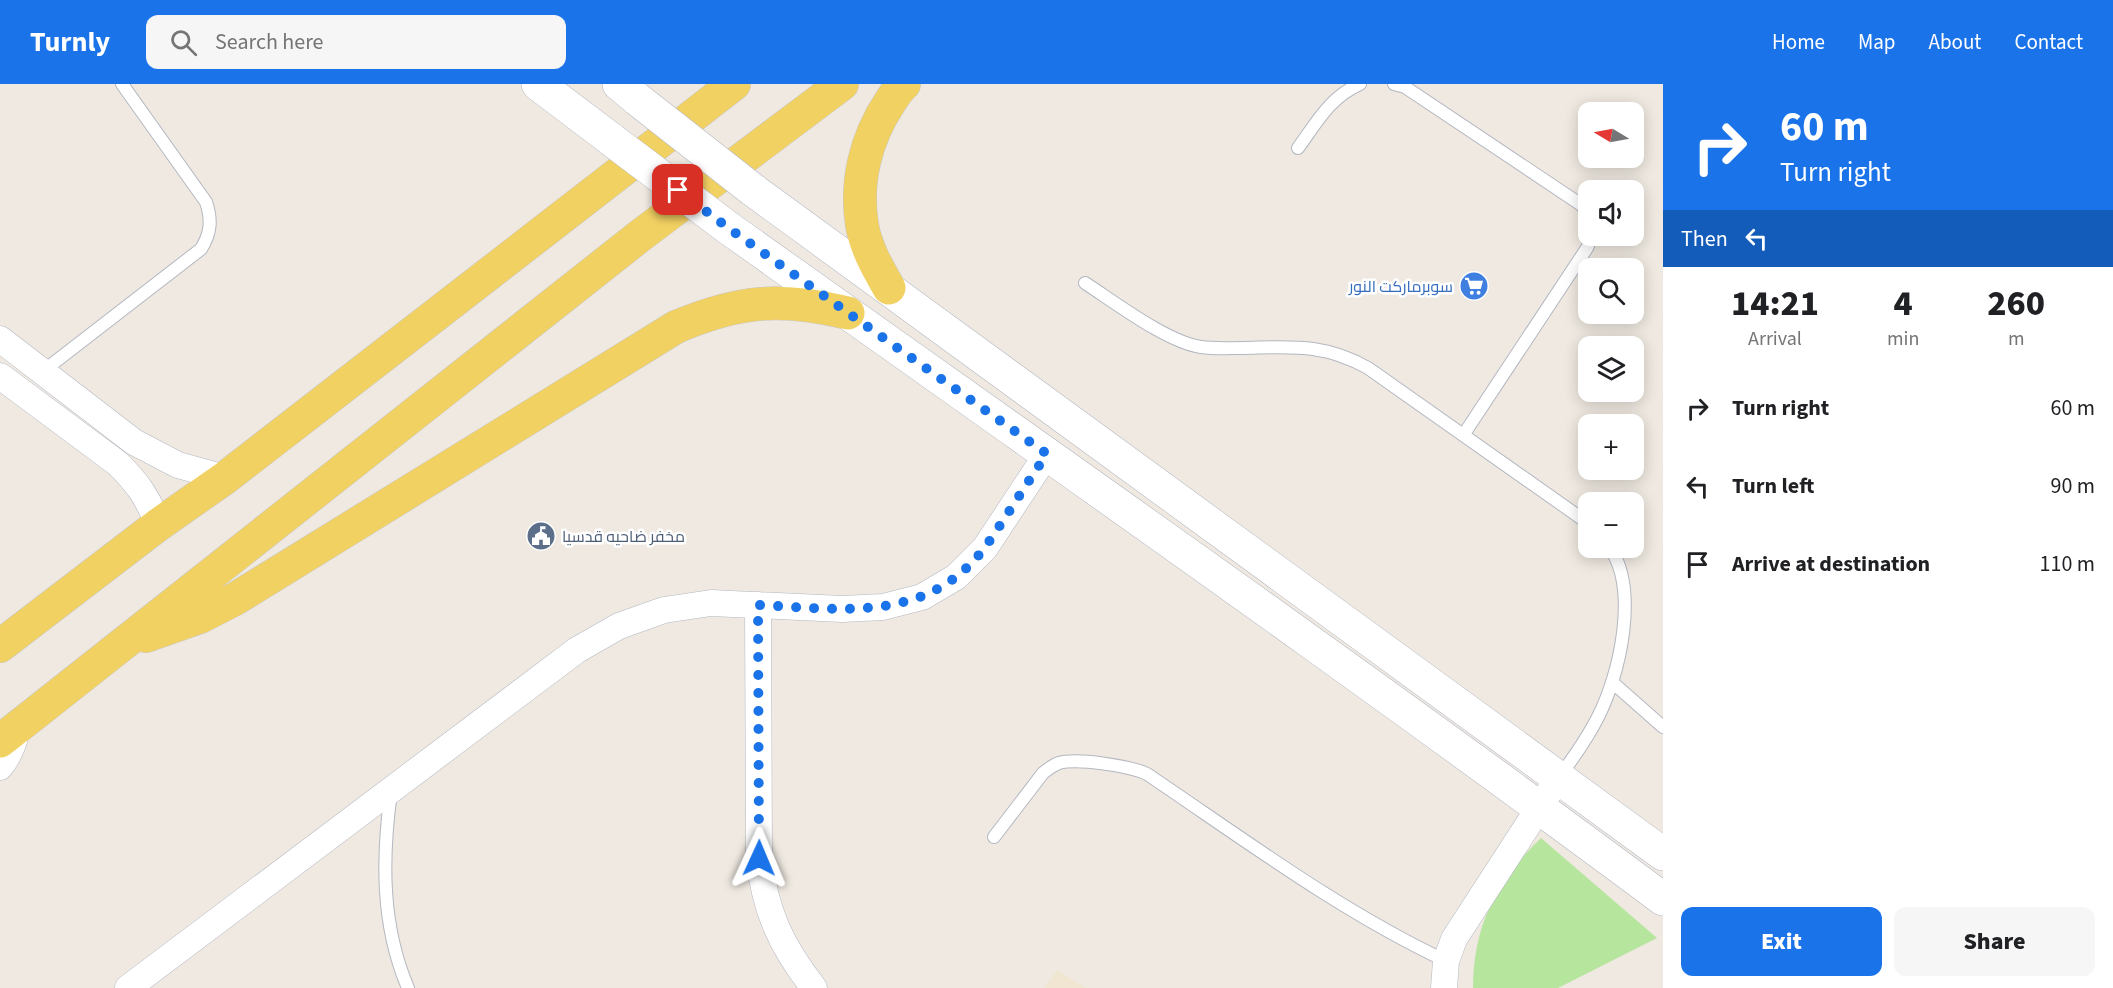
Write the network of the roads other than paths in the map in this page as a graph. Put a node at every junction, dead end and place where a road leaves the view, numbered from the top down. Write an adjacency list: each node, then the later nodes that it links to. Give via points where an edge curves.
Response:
1 (122, 84): 16 (lane, via 207,202 207,239 201,249)
2 (538, 84): 14 (main road, bridge)
3 (734, 84): 20 (main road)
4 (842, 84): 25 (main road, via 641,235)
5 (904, 84): 13 (main road, via 879,118 864,153 861,189 862,224 871,258)
6 (1360, 84): 9 (lane, via 1344,91 1329,105)
7 (1394, 84): 10 (lane, via 1405,87)
8 (628, 92): 13 (main road, bridge, via 753,190)
9 (1299, 148)
10 (1578, 203)
11 (1588, 246): 18 (lane)
12 (1085, 284): 18 (lane, via 1190,345 1296,346 1342,355 1368,368)
13 (889, 288): 31 (main road)
14 (848, 313): 19 (main road); 25 (main road, via 814,305 767,303 709,313 676,327 235,598 200,617)
15 (0, 339): 16 (street)
16 (42, 372): 20 (street, via 156,455)
17 (0, 376): 22 (street, via 131,476 143,491)
18 (1464, 434): 21 (lane)
19 (1047, 454): 24 (street, via 985,548 956,577 922,597 883,608); 33 (main road)
20 (225, 478): 22 (main road)
21 (1578, 516)
22 (158, 525): 26 (main road)
23 (1617, 558): 27 (lane, via 1624,584 1624,614)
24 (758, 605): 32 (street, via 711,603 664,610 619,626 577,650); 40 (street, via 762,886 781,940)
25 (124, 642): 29 (main road)
26 (0, 646)
27 (1612, 682): 28 (lane); 31 (lane, via 1599,716)
28 (1663, 727)
29 (9, 734): 30 (street, via 14,744)
30 (0, 767)
31 (1559, 777): 33 (street); 35 (main road)
32 (391, 791): 38 (street); 39 (lane, via 385,889 392,938)
33 (1540, 807): 36 (main road); 37 (street, via 1454,939)
34 (994, 837): 37 (lane, via 1043,773 1058,764 1115,765 1137,770 1353,912)
35 (1663, 854)
36 (1663, 899)
37 (1446, 961): 41 (street)
38 (128, 988)
39 (408, 988)
40 (814, 988)
41 (1444, 988)

